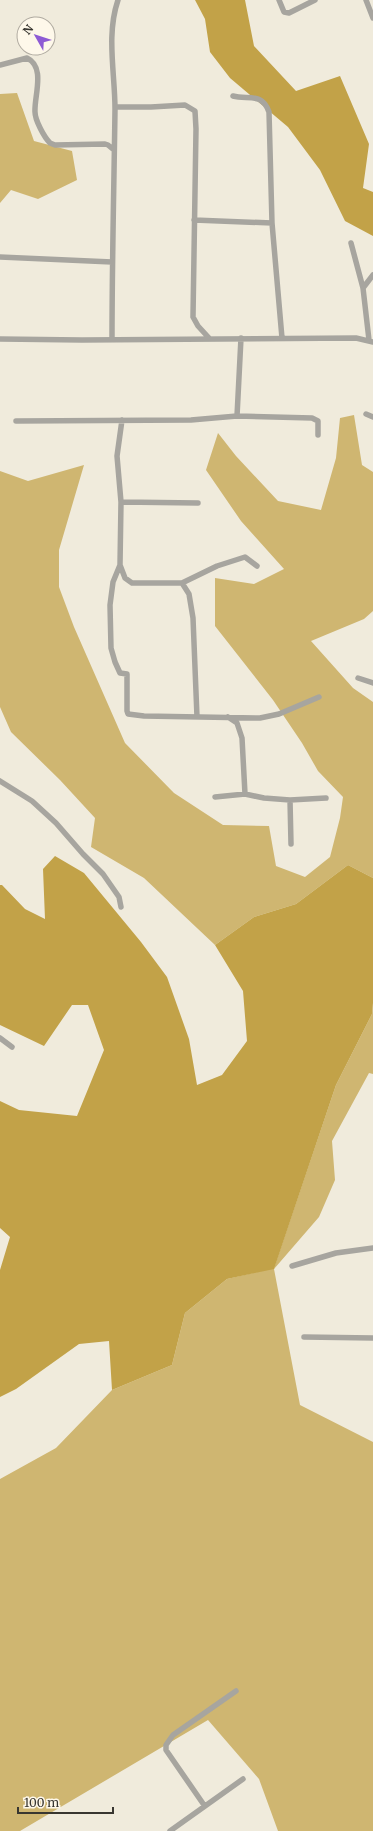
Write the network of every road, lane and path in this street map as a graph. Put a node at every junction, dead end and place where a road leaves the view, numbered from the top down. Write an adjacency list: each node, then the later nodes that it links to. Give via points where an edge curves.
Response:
1 (118, 0): 8 (street, via 112,30)
2 (279, 0): 3 (street, via 284,12 289,13)
3 (315, 0)
4 (366, 0): 5 (street)
5 (373, 18)
6 (0, 65): 9 (street, via 27,58 35,65 38,73 34,114 50,143 105,144)
7 (233, 96): 11 (street, via 258,99 269,112)
8 (115, 107): 9 (street); 10 (street, via 185,105 195,112)
9 (114, 150): 14 (street)
10 (194, 220): 11 (street); 17 (street, via 193,317)
11 (272, 223): 19 (street)
12 (351, 243): 16 (street)
13 (0, 257): 14 (street)
14 (112, 262): 21 (street)
15 (373, 274): 16 (street)
16 (363, 288): 22 (street)
17 (209, 338): 18 (street); 21 (street)
18 (241, 338): 19 (street); 24 (street)
19 (282, 338): 22 (street, via 356,338)
20 (0, 339): 21 (street)
21 (112, 340)
22 (371, 341)
23 (366, 414): 25 (street)
24 (237, 416): 26 (street, via 192,420); 28 (street, via 316,418)
25 (373, 417)
26 (122, 420): 27 (street); 29 (street, via 117,456)
27 (16, 421)
28 (318, 435)
29 (121, 502): 30 (street); 31 (street)
30 (198, 503)
31 (120, 565): 33 (street, via 125,578 132,583); 37 (street, via 113,582 110,627 114,662 120,672 127,674 128,714)
32 (257, 566): 33 (street, via 245,557 208,570)
33 (182, 583): 37 (street, via 189,594 193,618)
34 (358, 678): 35 (street)
35 (373, 683)
36 (319, 698): 38 (street, via 279,714 260,718)
37 (197, 717): 38 (street)
38 (228, 717): 40 (street, via 237,724 242,738)
39 (0, 781): 45 (street, via 32,801 56,824 103,874 119,897)
40 (245, 794): 41 (street); 43 (street)
41 (215, 798)
42 (326, 798): 43 (street)
43 (290, 800): 44 (street)
44 (292, 844)
45 (121, 907)
46 (0, 1038): 47 (street)
47 (12, 1047)
48 (373, 1248): 49 (street, via 336,1253)
49 (292, 1266)
50 (304, 1337): 51 (street)
51 (373, 1338)
52 (236, 1691): 54 (street, via 173,1735 166,1745 166,1750)
53 (243, 1779): 54 (street)
54 (204, 1805): 55 (street)
55 (170, 1831)

